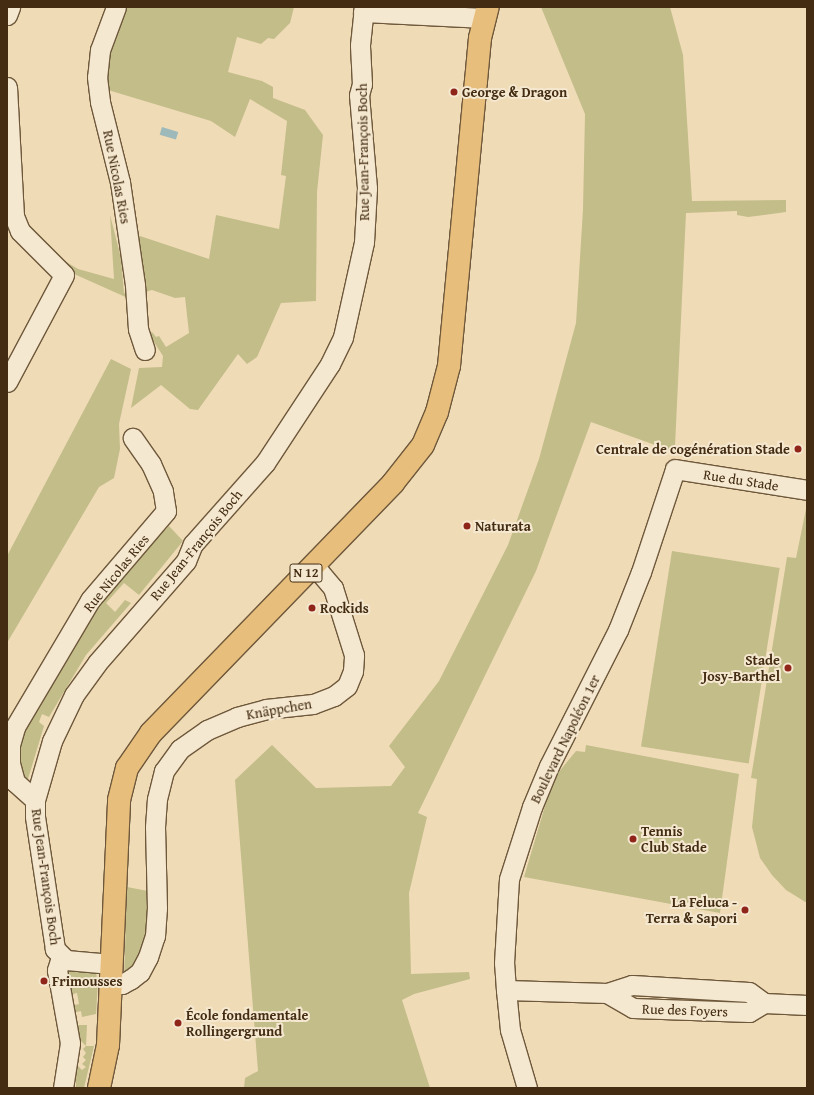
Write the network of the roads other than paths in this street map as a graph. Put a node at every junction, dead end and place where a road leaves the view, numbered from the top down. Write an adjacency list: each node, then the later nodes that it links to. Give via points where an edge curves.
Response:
1 (10, 7): 4 (street)
2 (116, 7): 7 (street, Rue Nicolas Ries, via 100,50 97,77 100,102 120,182 135,285 138,329)
3 (364, 10): 5 (street); 14 (street, Rue Jean-François Boch, via 360,45 360,95 367,188 364,242 343,337 330,364 264,463 193,544 186,561 96,662 74,695 52,742)
4 (7, 15)
5 (485, 21): 12 (main road, N 12, via 449,366 437,412 423,445 393,483)
6 (7, 87): 8 (street, via 14,216 20,231 64,275)
7 (146, 350)
8 (7, 382)
9 (133, 438): 13 (street, Rue Nicolas Ries, via 151,464 163,490 166,511 90,600)
10 (674, 469): 11 (street, Rue du Stade); 17 (street, Boulevard Napoléon 1er, via 641,572 618,630 549,766 532,807 508,886 504,963)
11 (807, 490)
12 (314, 565): 16 (main road, N 12, via 151,733 127,768 119,800); 16 (street, Knäppchen, via 333,588 354,656 353,671 347,686 334,696 313,704 266,709 237,717 207,730 180,749 164,771 157,799 155,936 140,972 122,984)
13 (11, 727): 14 (street, Rue Nicolas Ries, via 10,763 15,782)
14 (35, 800): 15 (street, Rue Jean-François Boch, via 35,816 55,949)
15 (61, 957): 16 (street, Rue Jean-François Boch); 19 (street, via 57,970 70,1043)
16 (111, 974): 20 (main road, N 12, via 108,1045)
17 (506, 990): 18 (street, Rue des Foyers, via 607,994 633,1008 748,1012 764,1003); 21 (street, Boulevard Napoléon 1er, via 510,1030)
18 (807, 1006)
19 (63, 1088)
20 (99, 1088)
21 (528, 1088)

